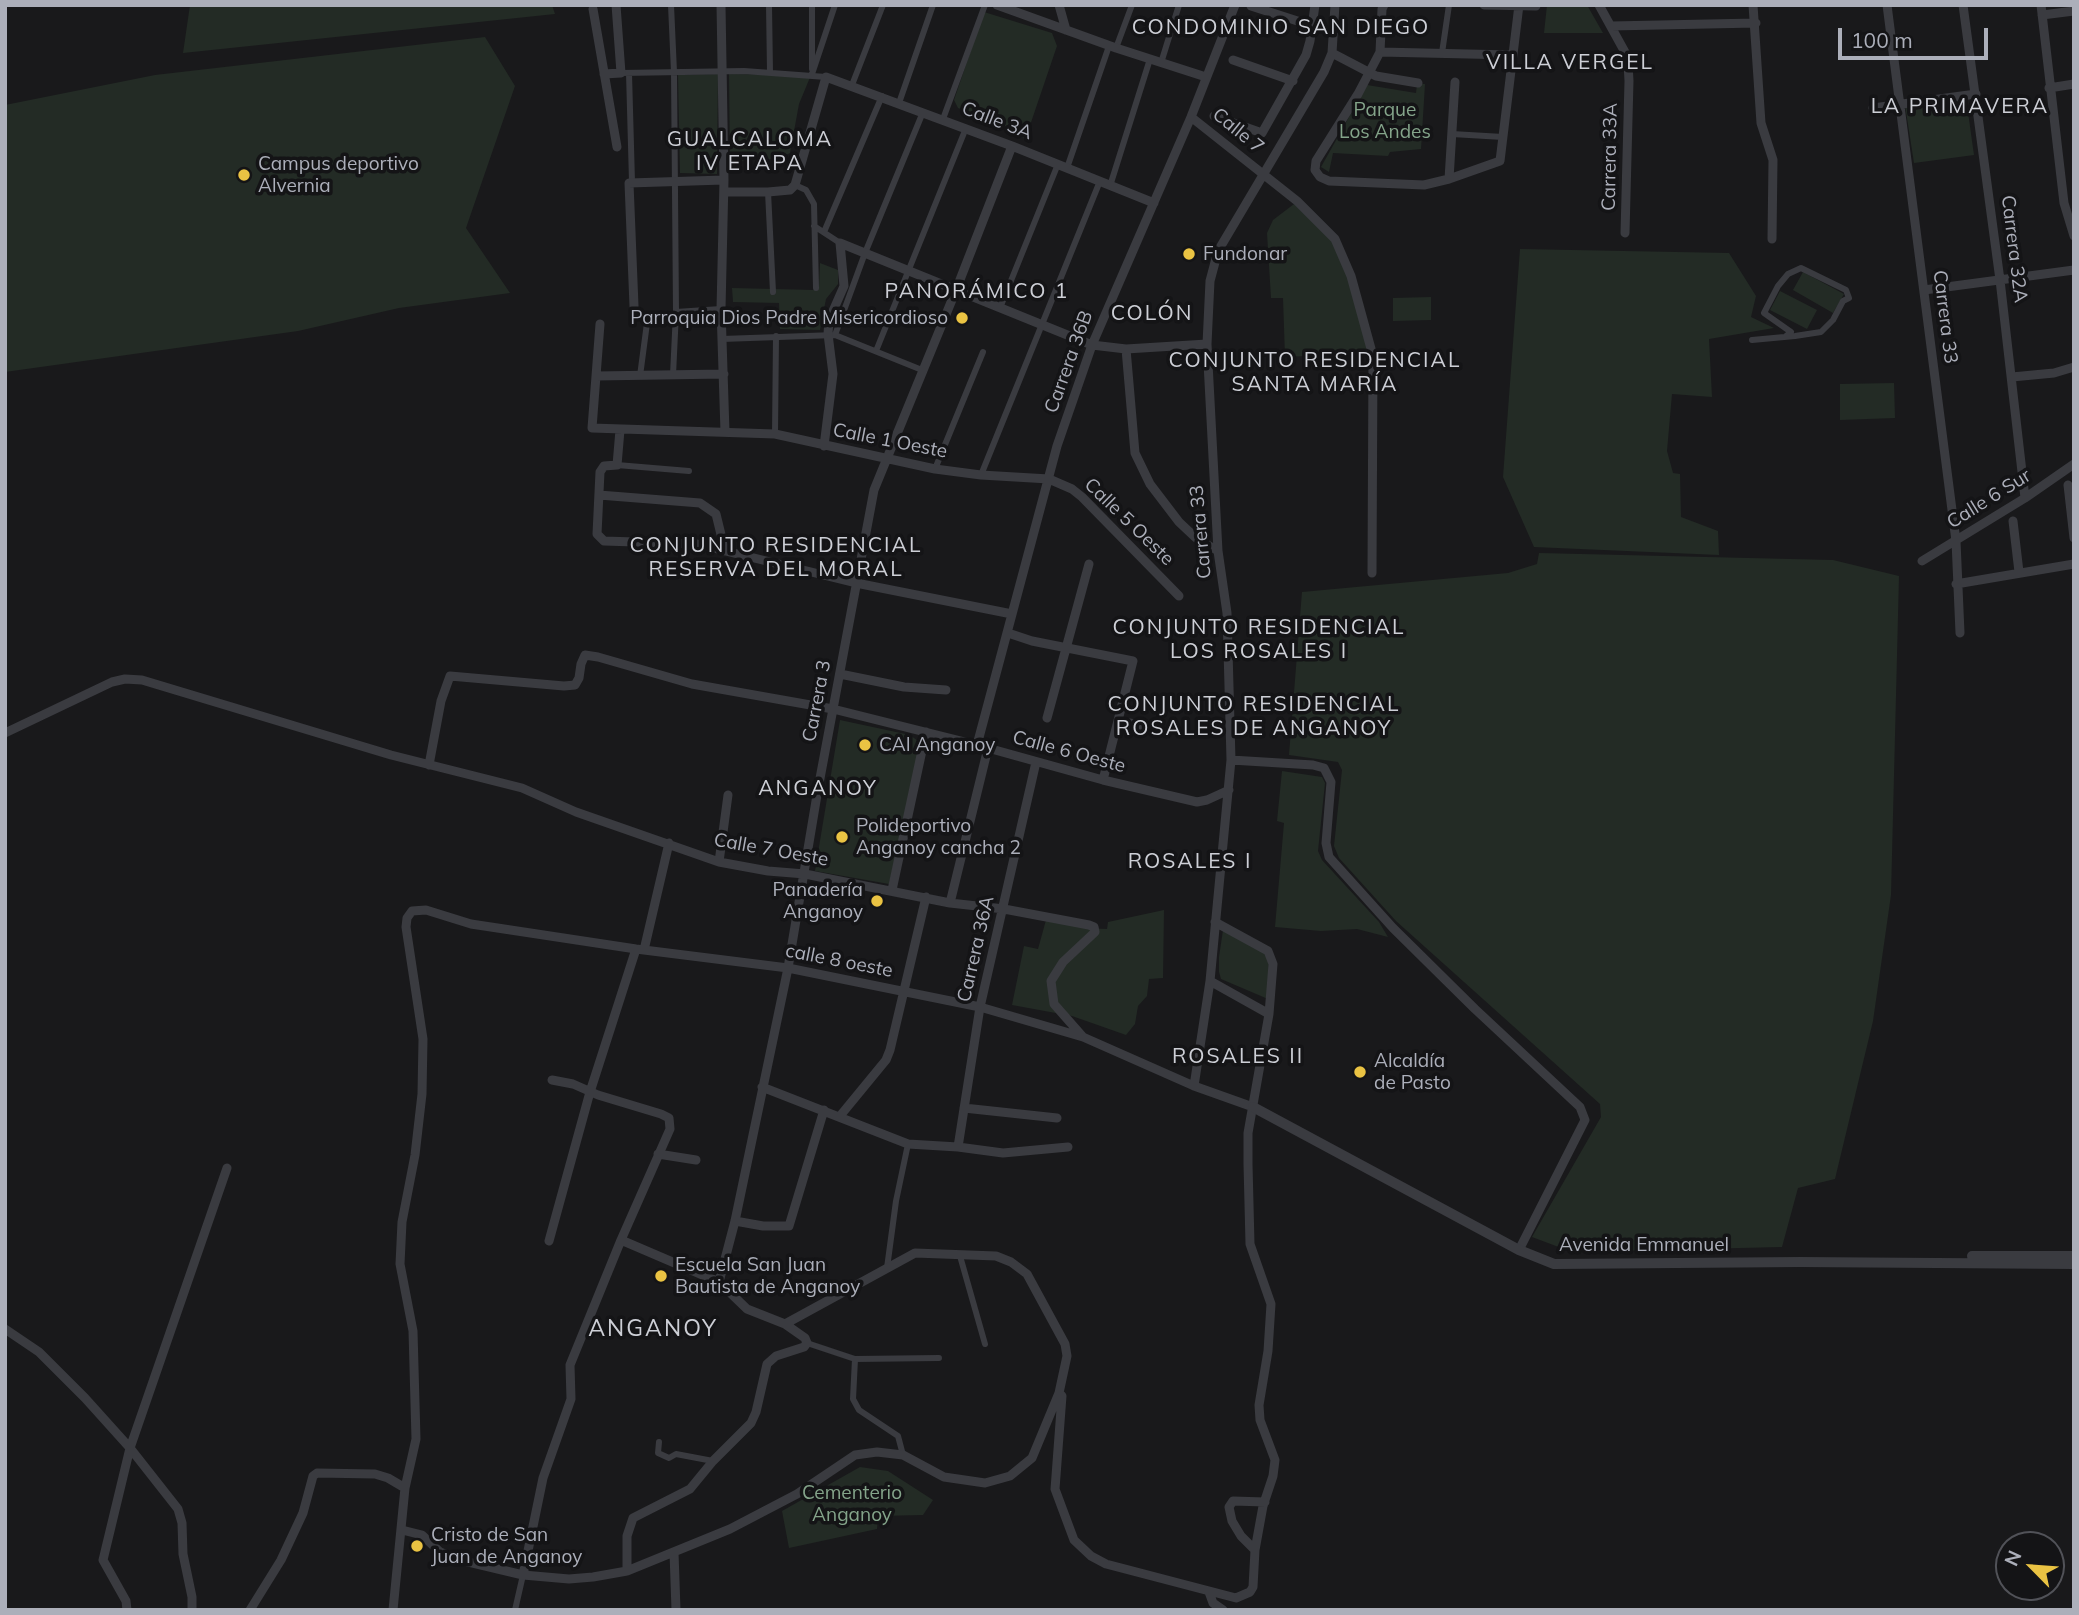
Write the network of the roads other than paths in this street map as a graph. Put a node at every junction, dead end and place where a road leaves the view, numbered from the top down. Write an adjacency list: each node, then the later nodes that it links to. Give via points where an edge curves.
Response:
1 (616, 5): 45 (street)
2 (671, 5): 43 (street)
3 (721, 5): 42 (street)
4 (769, 5): 44 (street)
5 (812, 5): 48 (street)
6 (835, 5): 48 (street)
7 (883, 5): 54 (street)
8 (933, 5): 59 (street)
9 (985, 5): 65 (street)
10 (996, 5): 33 (street)
11 (1059, 5): 33 (street)
12 (1132, 5): 34 (street)
13 (1178, 5): 41 (street)
14 (1235, 5): 50 (street, Carrera 36B)
15 (1315, 5): 31 (street)
16 (1335, 5): 36 (street, Carrera 33)
17 (1384, 5): 35 (street)
18 (1449, 5): 37 (street)
19 (1485, 5): 20 (street)
20 (1519, 5): 26 (street); 38 (street)
21 (1599, 5): 32 (street, Carrera 33A)
22 (1753, 5): 30 (street)
23 (1887, 5): 60 (street, Carrera 33)
24 (1964, 5): 57 (street, Carrera 32A)
25 (1251, 6): 31 (street)
26 (1536, 6)
27 (593, 9): 46 (street)
28 (2041, 10): 29 (street); 56 (street)
29 (2074, 11)
30 (1756, 23): 32 (street); 87 (street, via 1760,123 1773,160)
31 (1313, 26): 51 (street, via 1306,55)
32 (1611, 26): 85 (street, Carrera 33A, via 1626,54 1629,81)
33 (1066, 30): 34 (street)
34 (1112, 47): 39 (street); 71 (street)
35 (1380, 52): 37 (street); 47 (street)
36 (1332, 53): 47 (street); 72 (street, Carrera 33)
37 (1442, 53): 38 (street)
38 (1512, 55): 68 (street)
39 (1150, 59): 41 (street); 79 (street)
40 (1233, 60): 51 (street)
41 (1161, 62): 50 (street)
42 (723, 71): 43 (street); 44 (street); 74 (street)
43 (674, 72): 45 (street); 77 (street)
44 (770, 72): 48 (street)
45 (625, 73): 46 (street); 76 (street)
46 (604, 74): 70 (street)
47 (1370, 74): 53 (street); 73 (street, via 1316,161 1320,177 1339,182 1424,185)
48 (811, 75): 49 (street)
49 (826, 77): 54 (street, Calle 3A); 78 (street)
50 (1206, 77): 64 (street, Carrera 36B)
51 (1293, 80): 63 (street, via 1262,133)
52 (1455, 82): 67 (street)
53 (1418, 83)
54 (852, 85): 58 (street, Calle 3A)
55 (2074, 85): 56 (street)
56 (2049, 88): 86 (street, via 2064,203)
57 (1976, 94): 60 (street); 92 (street, Carrera 32A)
58 (881, 96): 59 (street, Calle 3A); 84 (street)
59 (899, 103): 62 (street, Calle 3A)
60 (1899, 103): 61 (street); 95 (street, Carrera 33)
61 (1873, 108)
62 (923, 112): 65 (street, Calle 3A); 89 (street)
63 (1214, 116)
64 (1191, 117): 72 (street, Calle 7); 82 (street, Carrera 36B)
65 (943, 119): 66 (street, Calle 3A)
66 (966, 128): 69 (street, Calle 3A); 91 (street)
67 (1452, 134): 68 (street); 73 (street)
68 (1503, 137): 73 (street, via 1496,164)
69 (1012, 146): 71 (street, Calle 3A); 94 (street, Carrera 3)
70 (617, 147)
71 (1063, 166): 75 (street, Calle 3A); 98 (street)
72 (1262, 173): 109 (street, Carrera 33, via 1218,251 1210,281); 143 (street, Calle 7, via 1335,239 1351,276 1373,356)
73 (1449, 179)
74 (724, 180): 77 (street); 80 (street)
75 (1100, 181): 79 (street, Calle 3A); 103 (street)
76 (632, 182): 77 (street); 97 (street, via 628,185)
77 (673, 182): 100 (street)
78 (795, 185): 81 (street, via 790,190); 83 (street, via 813,199)
79 (1110, 186): 82 (street, Calle 3A)
80 (724, 192): 81 (street); 99 (street)
81 (768, 192): 96 (street)
82 (1154, 203): 110 (street, Carrera 36B)
83 (814, 226): 84 (street); 93 (street)
84 (824, 232): 88 (street)
85 (1625, 233)
86 (2074, 236)
87 (1772, 239)
88 (840, 243): 89 (street); 104 (street, via 844,286 831,313)
89 (864, 253): 91 (street); 104 (street)
90 (2074, 270): 92 (street)
91 (907, 271): 94 (street); 112 (street)
92 (2000, 280): 95 (street); 120 (street, Carrera 32A)
93 (816, 288)
94 (956, 290): 98 (street); 115 (street, Carrera 3)
95 (1924, 290): 137 (street, Carrera 33)
96 (773, 292)
97 (634, 306)
98 (1000, 308): 103 (street)
99 (721, 309): 100 (street); 107 (street)
100 (676, 312): 117 (street)
101 (647, 323): 119 (street)
102 (600, 324): 118 (street)
103 (1043, 325): 110 (street); 130 (street)
104 (831, 334): 105 (street); 112 (street); 124 (street, via 834,374)
105 (776, 336): 107 (street); 123 (street)
106 (1786, 336): 106 (street, via 1791,332 1764,313 1788,274 1801,268 1846,290 1849,298 1821,332); 108 (street)
107 (722, 339): 116 (street)
108 (1752, 340)
109 (1207, 344): 111 (street); 139 (street, Carrera 33)
110 (1091, 345): 111 (street); 131 (street, Carrera 36B)
111 (1126, 349): 139 (street, via 1135,453 1150,484 1179,522)
112 (876, 351): 115 (street)
113 (983, 352): 128 (street)
114 (2074, 367): 120 (street)
115 (922, 370): 125 (street, Carrera 3)
116 (724, 374): 117 (street); 122 (street)
117 (673, 375): 119 (street)
118 (596, 376): 119 (street); 121 (street, Calle 1 Oeste, via 592,428)
119 (640, 376)
120 (2012, 377): 134 (street, Carrera 32A)
121 (620, 430): 122 (street, Calle 1 Oeste); 127 (street)
122 (725, 432): 123 (street, Calle 1 Oeste)
123 (775, 434): 124 (street, Calle 1 Oeste)
124 (824, 446): 125 (street, Calle 1 Oeste)
125 (885, 459): 128 (street, Calle 1 Oeste); 145 (street, Carrera 3, via 874,490)
126 (2074, 464): 134 (street, Calle 6 Sur)
127 (617, 465): 129 (street); 133 (street, via 601,468)
128 (935, 468): 130 (street, Calle 1 Oeste)
129 (689, 471)
130 (981, 475): 131 (street, Calle 1 Oeste)
131 (1049, 479): 147 (street, Calle 5 Oeste, via 1082,497); 148 (street, Carrera 36B)
132 (2068, 485): 136 (street)
133 (599, 495): 138 (street, via 700,503 716,514); 138 (street, via 597,534 604,541 698,544)
134 (2025, 498): 137 (street, Calle 6 Sur)
135 (2013, 521): 144 (street)
136 (2074, 538)
137 (1956, 541): 140 (street, Calle 6 Sur); 146 (street, Carrera 33)
138 (725, 551): 145 (street)
139 (1218, 551): 162 (street, Carrera 33, via 1227,612)
140 (1922, 561)
141 (1089, 564): 151 (street)
142 (2074, 564): 144 (street)
143 (1372, 572)
144 (2019, 572): 146 (street)
145 (856, 583): 148 (street); 152 (street, Carrera 3)
146 (1956, 584): 150 (street, Carrera 33)
147 (1180, 596)
148 (1012, 614): 149 (street, Carrera 36B)
149 (1008, 633): 151 (street); 160 (street, Carrera 36B)
150 (1960, 633)
151 (1066, 647): 155 (street); 156 (street, via 1133,662)
152 (840, 674): 153 (street); 154 (street, Carrera 3)
153 (946, 690)
154 (833, 709): 158 (street, Calle 6 Oeste); 164 (street, Calle 6 Oeste, via 692,684 585,655 575,685 450,676); 170 (street, Carrera 3)
155 (1047, 718)
156 (1118, 721): 157 (street); 165 (street)
157 (1152, 727)
158 (926, 732): 160 (street, Calle 6 Oeste); 171 (street)
159 (5, 733): 164 (street, Calle 7 Oeste, via 112,682 142,680)
160 (977, 745): 161 (street, Calle 6 Oeste)
161 (988, 748): 163 (street, Calle 6 Oeste); 173 (street)
162 (1231, 760): 166 (street, Carrera 33); 201 (street, via 1324,768 1331,782 1329,857 1393,928 1580,1107 1585,1120)
163 (1036, 762): 165 (street, Calle 6 Oeste); 174 (street, Carrera 36A)
164 (429, 765): 168 (street, Calle 7 Oeste, via 522,788)
165 (1103, 780): 166 (street, Calle 6 Oeste, via 1197,802)
166 (1229, 790): 175 (street, Carrera 33)
167 (728, 795): 169 (street)
168 (669, 844): 169 (street, Calle 7 Oeste); 176 (street)
169 (719, 862): 170 (street, Calle 7 Oeste)
170 (804, 874): 171 (street, Calle 7 Oeste); 177 (street, Carrera 3)
171 (892, 890): 172 (street, Calle 7 Oeste)
172 (926, 897): 173 (street, Calle 7 Oeste); 179 (street)
173 (950, 902): 174 (street, Calle 7 Oeste)
174 (1003, 909): 180 (street, Carrera 36A); 182 (street, Calle 7 Oeste, via 1094,927 1096,932 1063,962 1051,981 1054,1004)
175 (1215, 922): 178 (street, Carrera 33); 181 (street, via 1268,951 1273,964)
176 (640, 950): 177 (street, calle 8 oeste); 186 (street); 218 (street, calle 8 oeste, via 471,925 426,911 412,911 407,918 423,1067 400,1264 413,1331 416,1427)
177 (788, 968): 179 (street, calle 8 oeste); 185 (street, Carrera 3)
178 (1210, 981): 181 (street); 184 (street, Carrera 33)
179 (905, 991): 180 (street, calle 8 oeste); 190 (street, via 886,1060)
180 (979, 1007): 182 (street, calle 8 oeste); 188 (street, Carrera 36A)
181 (1269, 1014): 187 (street)
182 (1083, 1037): 184 (street, calle 8 oeste)
183 (552, 1080): 186 (street)
184 (1194, 1086): 187 (street, calle 8 oeste)
185 (762, 1087): 189 (street); 198 (street, Carrera 3)
186 (590, 1092): 195 (street, via 669,1118 670,1129); 200 (street)
187 (1254, 1105): 201 (street, Avenida Emmanuel); 219 (street, via 1248,1133 1250,1244 1271,1304 1259,1405 1275,1460)
188 (964, 1108): 191 (street); 193 (street, Carrera 36A)
189 (824, 1110): 190 (street); 198 (street, via 789,1226)
190 (840, 1116): 192 (street)
191 (1057, 1118)
192 (908, 1144): 193 (street); 205 (street)
193 (958, 1146): 194 (street, via 1003,1153)
194 (1068, 1147)
195 (659, 1154): 196 (street); 199 (street)
196 (696, 1160)
197 (227, 1168): 215 (street)
198 (735, 1221): 206 (street, Carrera 3)
199 (621, 1240): 206 (street); 224 (street, via 570,1365 572,1399 543,1478)
200 (549, 1241)
201 (1520, 1248): 202 (street, Avenida Emmanuel, via 1555,1259); 204 (street, Avenida Emmanuel, via 1554,1265)
202 (2074, 1255)
203 (960, 1256): 205 (street, via 915,1252); 210 (street); 213 (street, via 996,1256 1024,1269 1065,1344 1068,1356)
204 (2074, 1264)
205 (887, 1268): 207 (street)
206 (719, 1282): 207 (street, via 747,1308)
207 (785, 1324): 209 (street)
208 (5, 1329): 215 (street, via 39,1352)
209 (807, 1343): 212 (street); 217 (street, via 768,1364 751,1423)
210 (985, 1344)
211 (939, 1358): 212 (street)
212 (855, 1359): 216 (street, via 853,1399 859,1409 898,1436)
213 (1059, 1393): 216 (street, via 1032,1458 1010,1476 985,1483 944,1477); 225 (street, via 1055,1489 1074,1540 1106,1564)
214 (659, 1442): 217 (street, via 658,1454 669,1458 676,1454)
215 (130, 1448): 226 (street, via 103,1560); 227 (street, via 178,1509)
216 (903, 1455): 222 (street, via 855,1455 797,1494)
217 (713, 1461): 223 (street, via 690,1489 633,1518 627,1535)
218 (405, 1488): 220 (street); 228 (street, via 375,1474 313,1476 287,1548)
219 (1265, 1502): 221 (street); 221 (street, via 1233,1501 1229,1507 1232,1521)
220 (402, 1530): 224 (street, via 422,1535 447,1556); 229 (street)
221 (1255, 1550): 225 (street, via 1250,1592 1236,1598)
222 (674, 1552): 223 (street); 231 (street)
223 (627, 1571): 224 (street, via 569,1579)
224 (523, 1575): 230 (street)
225 (1209, 1592): 232 (street, via 1213,1603)
226 (127, 1610)
227 (192, 1610)
228 (250, 1610)
229 (393, 1610)
230 (515, 1610)
231 (676, 1610)
232 (1223, 1610)

